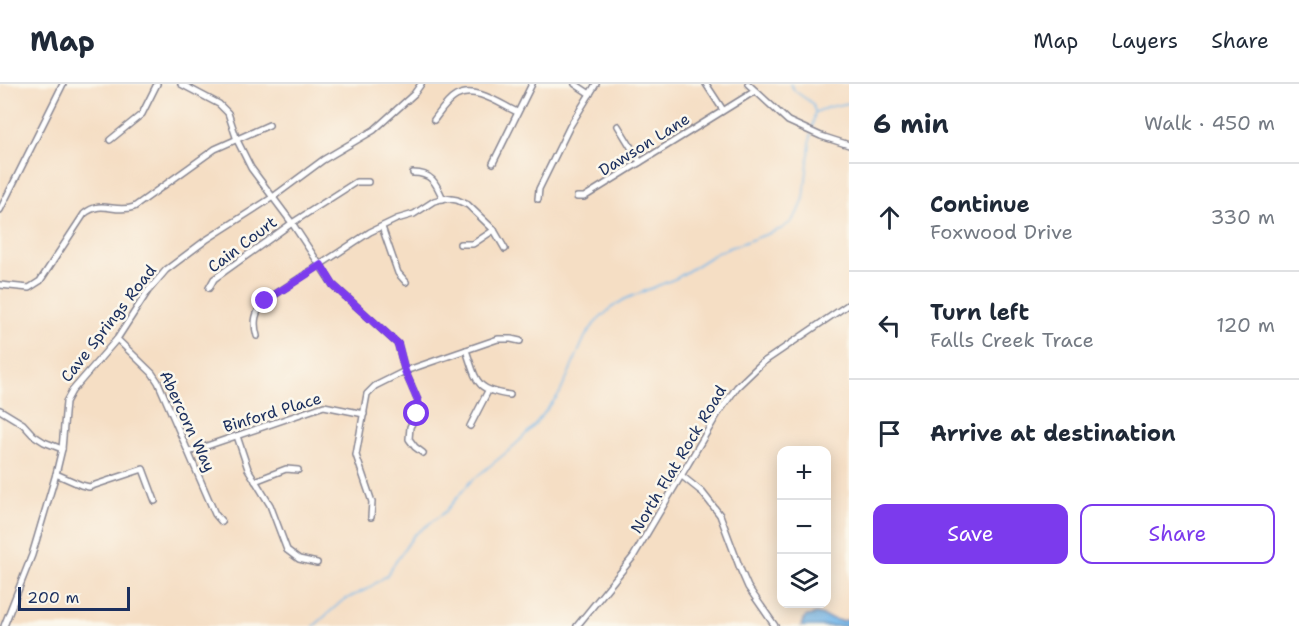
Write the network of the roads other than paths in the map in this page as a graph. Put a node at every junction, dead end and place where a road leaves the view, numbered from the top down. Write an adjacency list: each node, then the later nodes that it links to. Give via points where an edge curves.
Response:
1 (63, 84): 28 (street)
2 (157, 84): 17 (street, via 142,114)
3 (181, 84): 18 (street, via 228,113)
4 (421, 84): 25 (street, Cave Springs Road, via 374,130 323,160)
5 (531, 84): 13 (street)
6 (575, 84): 11 (street)
7 (596, 84): 11 (street)
8 (706, 84): 12 (street)
9 (748, 84): 10 (street)
10 (754, 91): 12 (street, Dawson Lane); 19 (street, via 788,121)
11 (590, 94): 27 (street, via 570,126 539,189)
12 (723, 110): 20 (street, Dawson Lane)
13 (518, 112): 14 (street, via 482,94 469,92 457,95); 21 (street)
14 (434, 120)
15 (269, 125): 18 (street)
16 (618, 126): 20 (street)
17 (110, 140)
18 (237, 140): 25 (street, via 251,168); 36 (street, via 215,149 134,207 92,207 40,281 30,288)
19 (849, 145)
20 (640, 162): 24 (street, Dawson Lane, via 585,197)
21 (493, 163)
22 (413, 173): 26 (street, via 424,173 436,182)
23 (368, 182): 29 (street, Cain Court, via 357,182)
24 (577, 196)
25 (273, 197): 29 (street); 40 (street, Cave Springs Road, via 166,270)
26 (443, 199): 30 (street); 31 (street, via 468,205)
27 (538, 199)
28 (0, 210)
29 (292, 223): 34 (street); 37 (street, Cain Court, via 214,279)
30 (382, 227): 34 (street); 35 (street, via 398,273)
31 (494, 230): 32 (street, via 473,244); 33 (street)
32 (460, 244)
33 (505, 249)
34 (321, 265): 39 (street, via 258,308 254,328); 43 (street, via 333,285 398,344)
35 (406, 282)
36 (0, 285)
37 (209, 288)
38 (849, 304): 55 (street, North Flat Rock Road, via 751,372 721,410)
39 (257, 336)
40 (117, 339): 50 (street, Cave Springs Road, via 66,402); 51 (street, Abercorn Way, via 158,382)
41 (520, 341): 42 (street, via 498,339)
42 (466, 350): 43 (street); 44 (street, via 474,375)
43 (405, 371): 47 (street, via 367,394); 52 (street, via 418,401 409,439)
44 (488, 391): 45 (street); 48 (street)
45 (510, 395)
46 (0, 410): 50 (street, via 44,442)
47 (364, 414): 49 (street, Binford Place, via 324,406); 58 (street, via 356,455 372,502)
48 (470, 426)
49 (237, 436): 51 (street, Binford Place); 56 (street)
50 (62, 449): 54 (street, Cave Springs Road)
51 (189, 452): 59 (street, Abercorn Way, via 214,514)
52 (423, 453)
53 (298, 470): 56 (street, via 286,469)
54 (56, 474): 57 (street, via 89,487 143,469); 61 (street, Cave Springs Road, via 32,555)
55 (682, 476): 62 (street, North Flat Rock Road, via 633,557); 63 (street, via 702,492 720,515 748,587)
56 (255, 481): 60 (street, via 270,505 287,550 299,559)
57 (155, 501)
58 (371, 517)
59 (222, 522)
60 (317, 563)
61 (4, 626)
62 (577, 626)
63 (775, 626)

